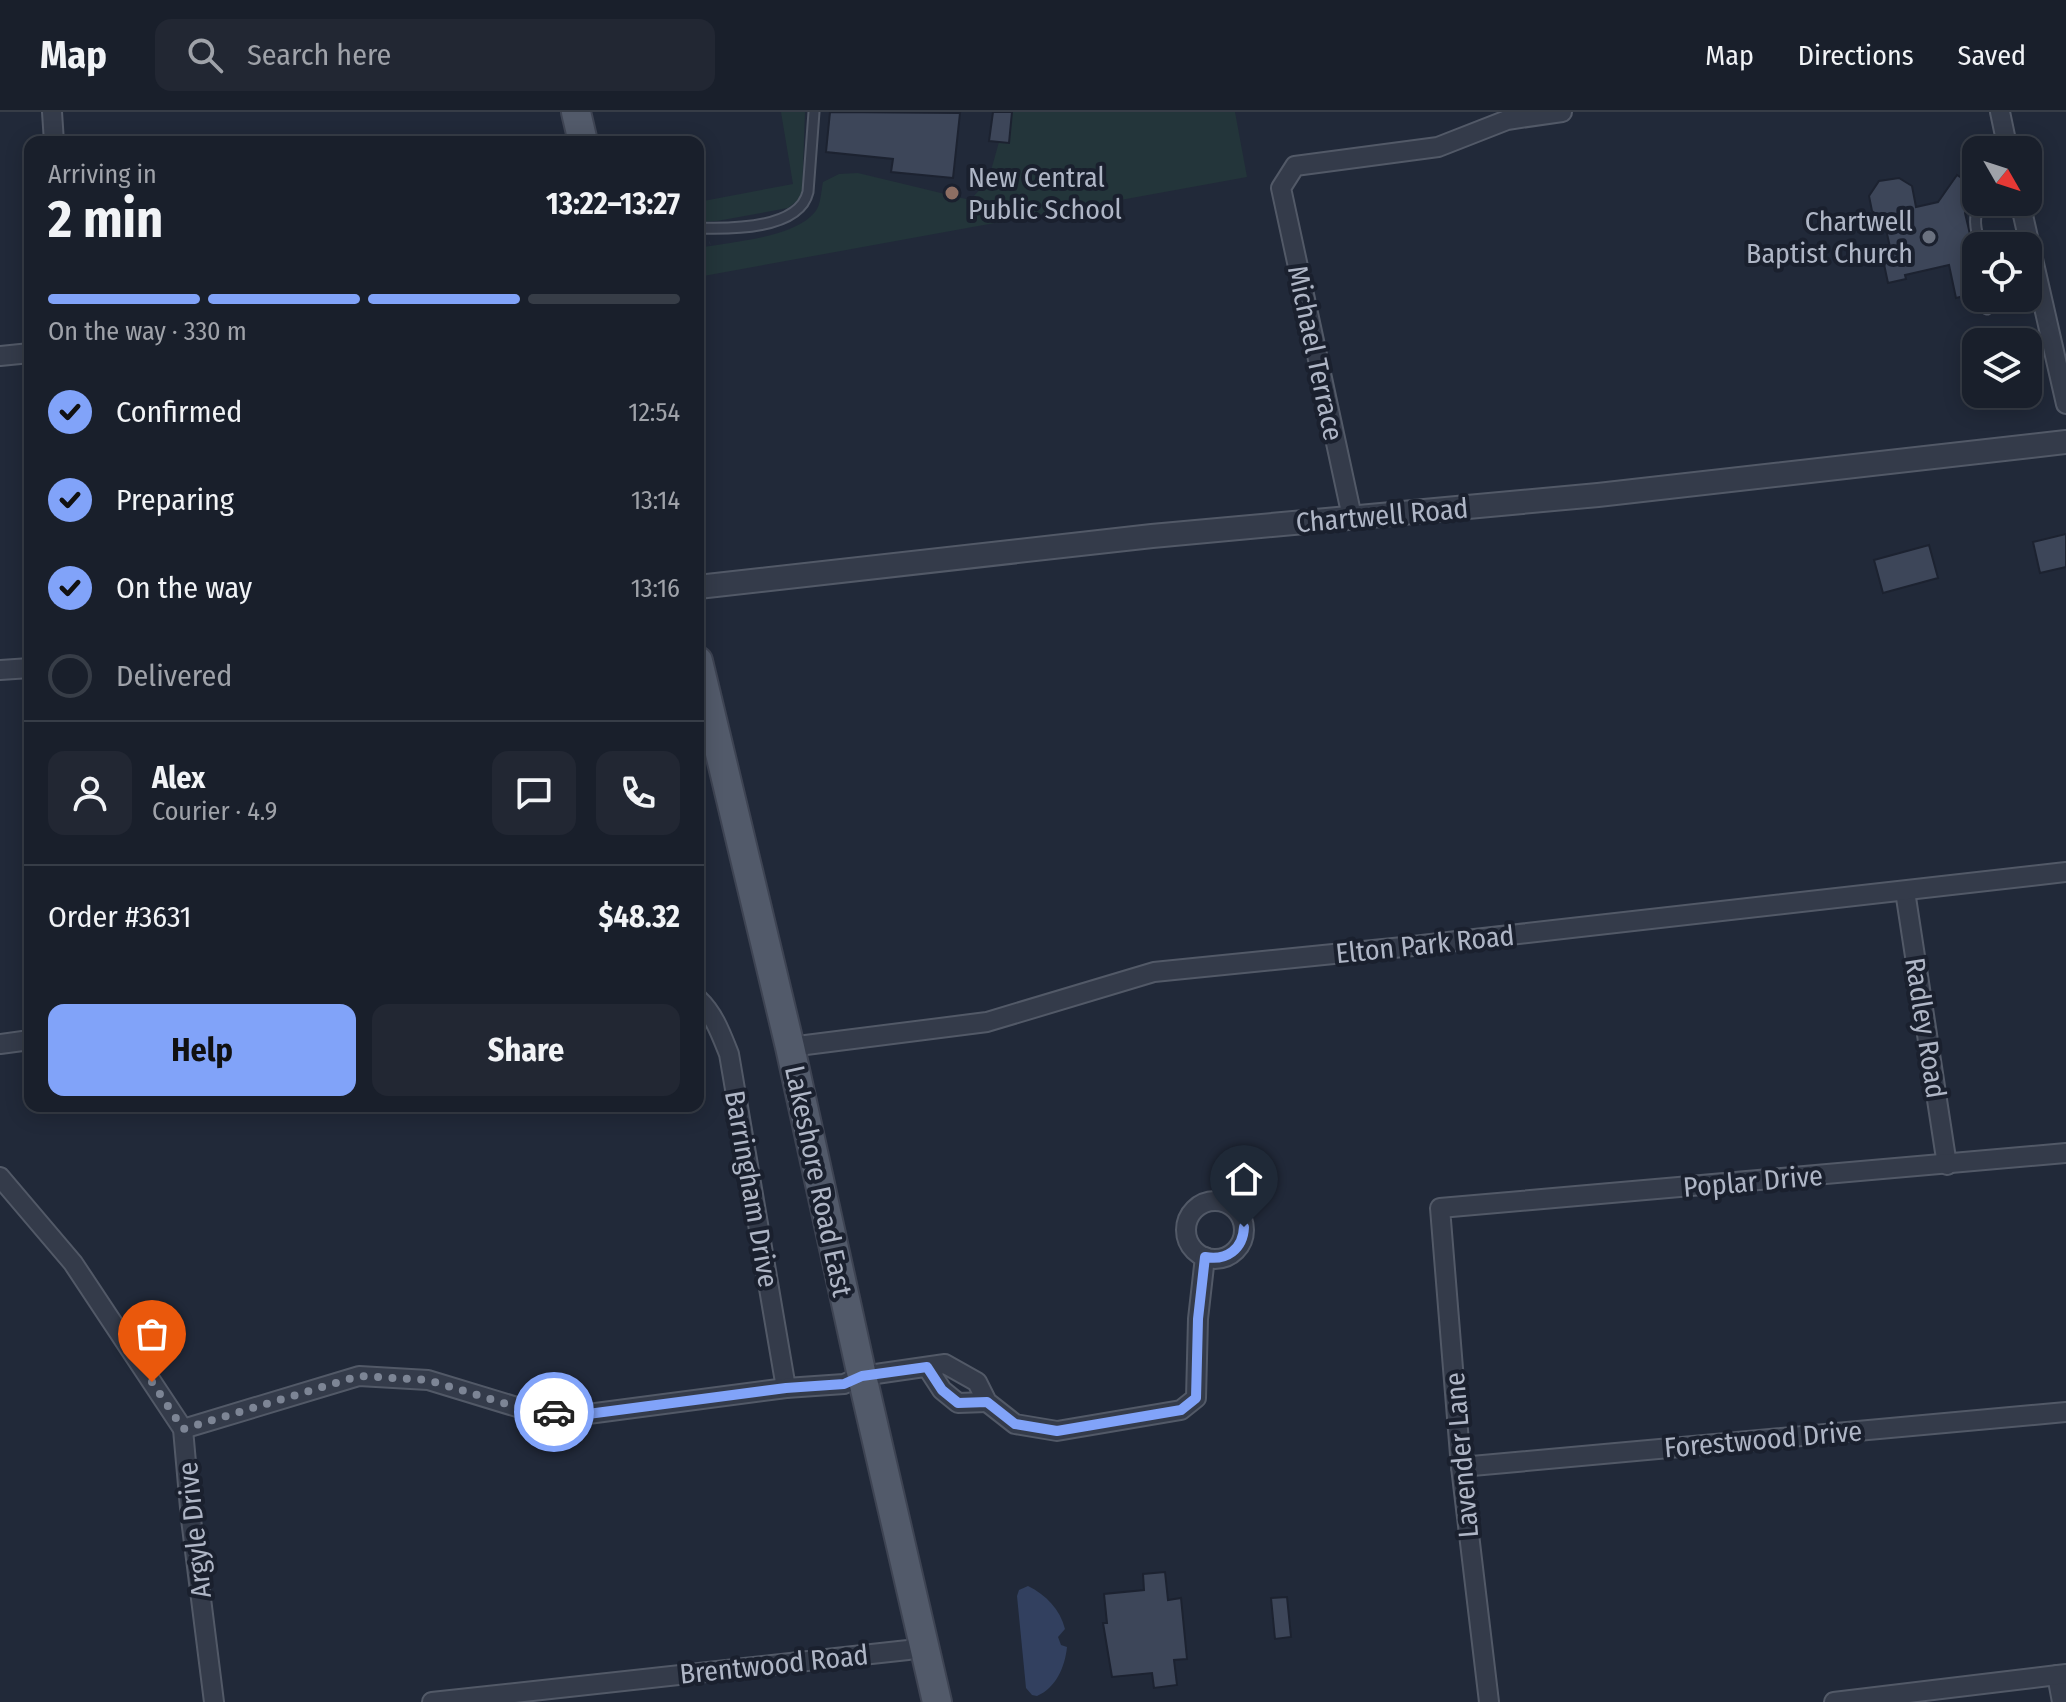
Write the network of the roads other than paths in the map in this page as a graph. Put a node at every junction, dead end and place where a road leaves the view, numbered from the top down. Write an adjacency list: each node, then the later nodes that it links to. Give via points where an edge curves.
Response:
1 (52, 112): 6 (street)
2 (576, 112): 7 (main road)
3 (814, 112): 10 (lane, via 808,192 798,210 767,223)
4 (1562, 112): 15 (street, Michael Terrace, via 1507,120 1438,147 1295,166 1281,188)
5 (2000, 112): 8 (street)
6 (54, 136)
7 (582, 136)
8 (2005, 136)
9 (2023, 216): 13 (street)
10 (704, 228)
11 (24, 354): 12 (street)
12 (0, 356)
13 (2066, 404)
14 (2066, 442): 15 (street, Chartwell Road)
15 (1352, 517): 16 (street, Chartwell Road)
16 (704, 586)
17 (24, 668): 18 (street)
18 (0, 670)
19 (704, 686): 25 (main road, Lakeshore Road East)
20 (2066, 872): 21 (street, Elton Park Road)
21 (1905, 891): 25 (street, Elton Park Road, via 1154,972 987,1022); 27 (street, Radley Road)
22 (704, 1005): 33 (street, Barringham Drive, via 729,1054)
23 (24, 1041): 24 (street)
24 (0, 1044)
25 (790, 1047): 32 (main road, Lakeshore Road East)
26 (2066, 1153): 27 (street, Poplar Drive)
27 (1947, 1165): 29 (street, Poplar Drive)
28 (0, 1177): 36 (street, Argyle Drive, via 73,1263)
29 (1440, 1208): 37 (street, Lavender Lane)
30 (1205, 1257): 34 (street, via 1196,1398 1181,1410 1057,1431 1015,1424)
31 (927, 1367): 32 (street); 34 (street, via 958,1403); 34 (street, via 945,1364 977,1382)
32 (862, 1376): 33 (street, via 844,1384); 38 (main road, Lakeshore Road East)
33 (786, 1388): 36 (street, via 588,1414 530,1411 428,1380 359,1376)
34 (987, 1402)
35 (2066, 1412): 37 (street, Forestwood Drive)
36 (183, 1429): 40 (street, Argyle Drive)
37 (1461, 1467): 43 (street, Lavender Lane)
38 (924, 1644): 41 (street, Brentwood Road, via 908,1650); 42 (main road, Lakeshore Road East)
39 (2062, 1675): 44 (street); 45 (street)
40 (214, 1702)
41 (432, 1702)
42 (937, 1702)
43 (1489, 1702)
44 (1834, 1702)
45 (2062, 1702)

